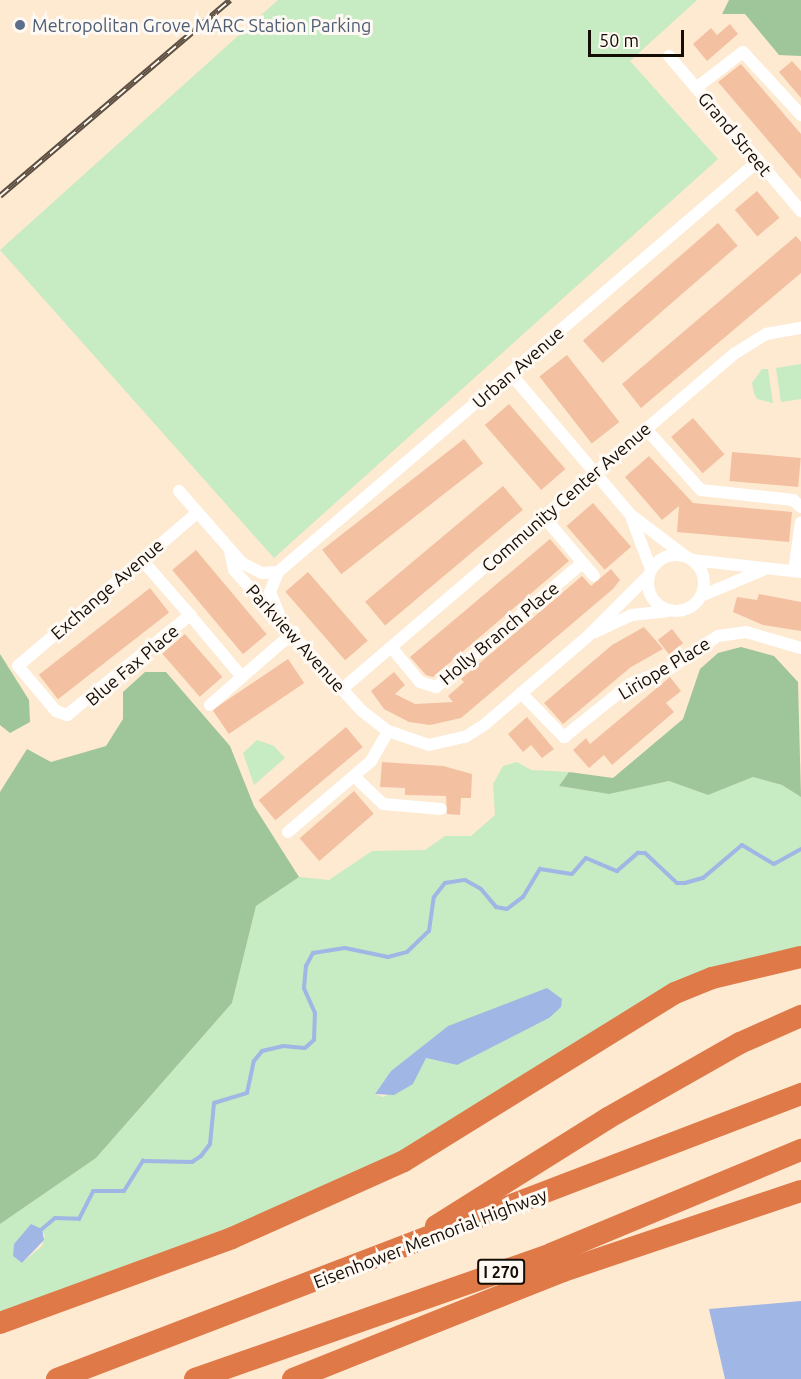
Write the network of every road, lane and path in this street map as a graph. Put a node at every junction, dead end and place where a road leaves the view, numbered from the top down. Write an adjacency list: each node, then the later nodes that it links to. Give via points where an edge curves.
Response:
1 (669, 56): 2 (street, Grand Street)
2 (696, 88): 3 (street, via 743,52); 4 (street, Grand Street)
3 (801, 115)
4 (758, 161): 5 (street, Grand Street); 7 (street, Urban Avenue)
5 (801, 211)
6 (801, 328): 8 (street, Community Center Avenue, via 755,338)
7 (510, 374): 9 (street); 22 (street, Urban Avenue)
8 (646, 429): 9 (street, Community Center Avenue); 11 (street, via 701,490 793,500)
9 (595, 473): 13 (street); 14 (street, Community Center Avenue)
10 (179, 492): 12 (street, Parkview Avenue)
11 (801, 507)
12 (197, 513): 16 (street, Parkview Avenue); 18 (street, Exchange Avenue)
13 (631, 515): 17 (street); 23 (street)
14 (544, 517): 19 (street); 31 (street, Community Center Avenue)
15 (801, 522): 21 (street)
16 (230, 551): 22 (street, via 255,570); 28 (street, Parkview Avenue, via 234,570 265,606)
17 (688, 558): 20 (street); 23 (street, via 669,555); 25 (street, via 702,572)
18 (142, 560): 27 (street); 33 (street, Exchange Avenue)
19 (582, 563): 24 (street); 31 (street, Holly Branch Place, via 436,687 420,682)
20 (770, 567): 21 (street); 25 (street)
21 (797, 571)
22 (278, 572): 28 (street, via 270,597)
23 (650, 573): 26 (street, via 651,598); 30 (street, Parkview Avenue)
24 (594, 576)
25 (701, 596): 26 (street, via 691,608)
26 (669, 611): 30 (street, Parkview Avenue, via 631,615)
27 (190, 615): 33 (street, Blue Fax Place, via 72,715 56,711); 34 (street, Blue Fax Place)
28 (280, 615): 29 (street, Parkview Avenue)
29 (294, 632): 34 (street); 35 (street, Parkview Avenue)
30 (587, 637): 36 (street, Parkview Avenue)
31 (391, 647): 35 (street, Community Center Avenue)
32 (801, 648): 36 (street, Liriope Place, via 746,632 718,636 669,669 630,684 564,737)
33 (18, 666)
34 (242, 677): 37 (street)
35 (342, 689): 38 (street, Parkview Avenue)
36 (521, 693): 38 (street, Parkview Avenue, via 475,732 452,741 419,743)
37 (210, 705)
38 (388, 731): 39 (street, via 376,754)
39 (354, 776): 40 (street, via 383,804); 41 (street)
40 (441, 809)
41 (288, 832)
42 (801, 957): 50 (highway, via 712,978 675,993 404,1161 232,1238)
43 (801, 1016): 49 (highway, via 740,1043 608,1118)
44 (801, 1094): 49 (highway, Eisenhower Memorial Highway)
45 (801, 1150): 52 (highway, I 270, via 551,1254)
46 (801, 1175): 48 (highway, I 270)
47 (801, 1191): 48 (highway)
48 (648, 1241): 53 (highway, I 270)
49 (400, 1250): 51 (highway, Eisenhower Memorial Highway)
50 (0, 1323)
51 (57, 1379)
52 (195, 1379)
53 (293, 1379)

